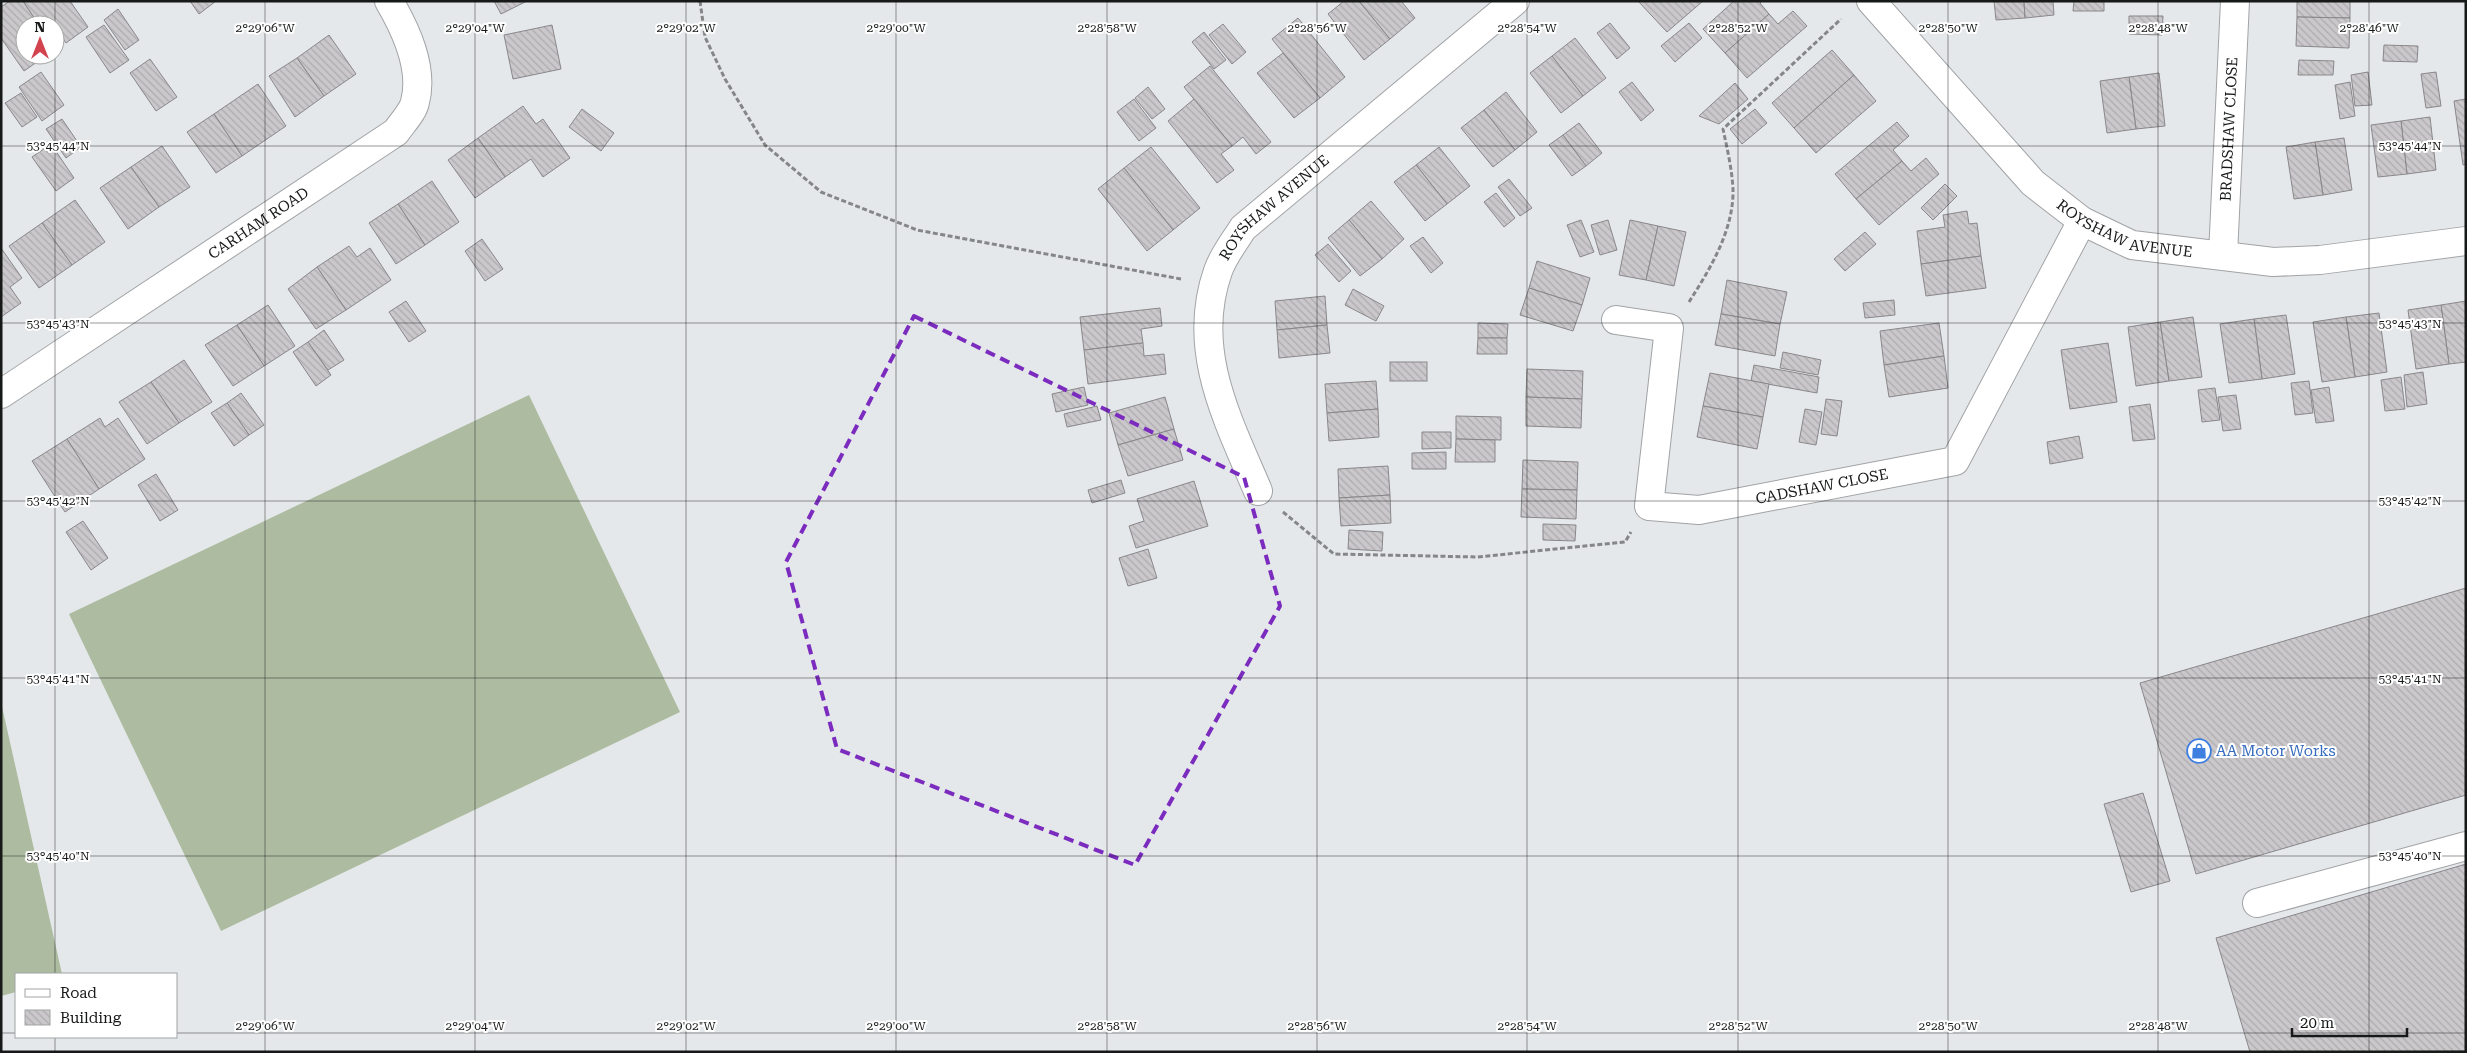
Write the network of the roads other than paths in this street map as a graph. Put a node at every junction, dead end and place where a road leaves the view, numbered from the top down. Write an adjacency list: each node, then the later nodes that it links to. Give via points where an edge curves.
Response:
1 (389, 1): 9 (street, CARHAM ROAD, via 411,48 417,76 415,103 396,132)
2 (1515, 1): 10 (street, ROYSHAW AVENUE, via 1244,228 1218,269 1209,313 1211,366 1217,393)
3 (1871, 1): 5 (street, ROYSHAW AVENUE, via 2032,183)
4 (2235, 1): 7 (street, BRADSHAW CLOSE)
5 (2082, 221): 7 (street, ROYSHAW AVENUE, via 2132,245); 8 (street, CADSHAW CLOSE, via 1955,461 1699,510 1649,506 1669,328)
6 (2466, 241): 7 (street, ROYSHAW AVENUE, via 2320,260 2273,262)
7 (2223, 255)
8 (1616, 320)
9 (1, 394)
10 (1258, 491)
11 (2466, 846): 12 (street)
12 (2257, 903)

